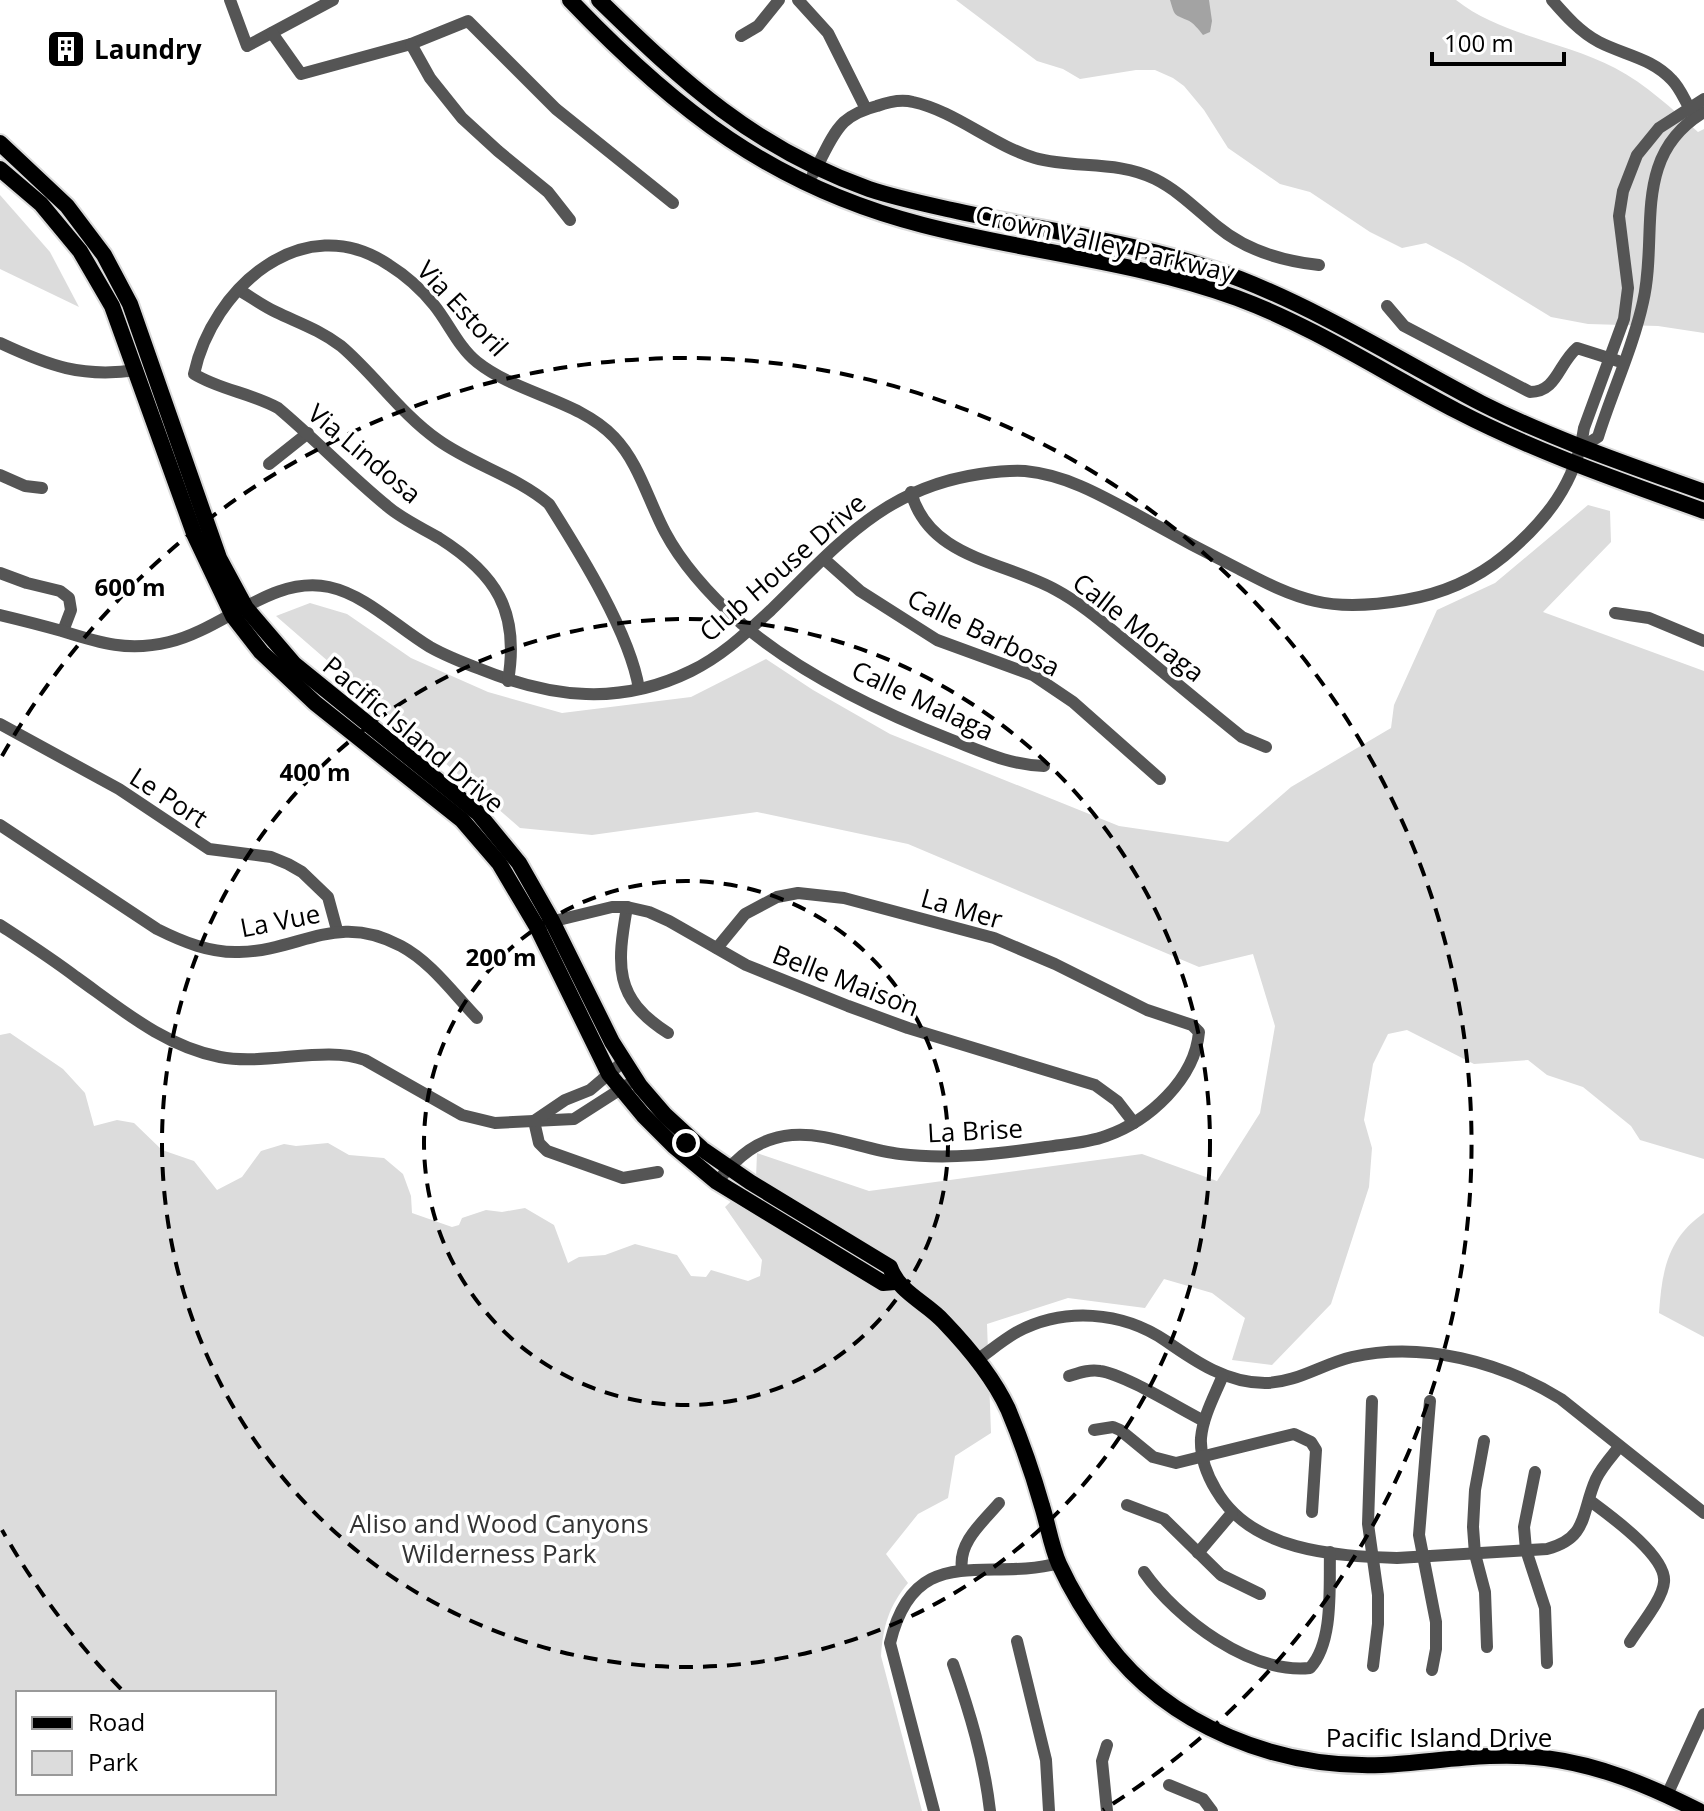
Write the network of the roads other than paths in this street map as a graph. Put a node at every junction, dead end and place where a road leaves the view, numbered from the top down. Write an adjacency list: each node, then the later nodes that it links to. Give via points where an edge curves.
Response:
1 (230, 0): 8 (street, via 247,46)
2 (333, 0): 8 (street)
3 (570, 0): 17 (main road, Crown Valley Parkway, via 657,86 706,125)
4 (599, 0): 15 (main road, Crown Valley Parkway, via 718,109)
5 (779, 0): 9 (street, via 758,26)
6 (798, 0): 12 (street, via 828,33)
7 (1552, 0): 13 (street, via 1591,37 1659,68)
8 (272, 33): 10 (street, via 301,74)
9 (741, 36)
10 (411, 44): 18 (street, via 468,21 556,109); 19 (street, via 462,118 548,192)
11 (1704, 99): 13 (street, Club House Drive)
12 (866, 109): 15 (street, via 842,124); 20 (street, via 910,101 1035,158 1135,171 1170,188 1243,244 1264,254)
13 (1696, 112): 25 (street, Club House Drive, via 1666,146 1658,165 1644,302); 25 (street, Club House Drive, via 1659,128 1637,155 1623,191 1619,216 1628,288)
14 (0, 143): 23 (main road, Pacific Island Drive, via 67,206 104,255)
15 (817, 167): 17 (street); 30 (main road, Crown Valley Parkway, via 923,204 1140,248 1213,269 1264,288 1481,403)
16 (0, 169): 26 (main road, Pacific Island Drive, via 41,204 80,251 112,306)
17 (807, 184): 32 (main road, Crown Valley Parkway, via 923,225 1166,276 1238,298 1480,422)
18 (673, 203)
19 (570, 220)
20 (1319, 265)
21 (239, 290): 27 (street, Via Estoril, via 209,330); 43 (street, Via Estoril, via 293,250 341,244 386,263 433,304 473,360 613,435 629,455 691,572); 47 (street, via 316,328 430,434 549,504 621,632)
22 (1387, 306): 25 (street, via 1404,326 1530,392 1550,386 1565,357 1577,348)
23 (142, 340): 26 (main road); 28 (main road, Pacific Island Drive)
24 (0, 343): 26 (street, via 72,371)
25 (1618, 361): 30 (street, Club House Drive, via 1584,428)
26 (137, 370): 28 (main road); 40 (main road, Pacific Island Drive, via 195,536)
27 (194, 374): 29 (street, Via Lindosa, via 263,399)
28 (160, 387): 40 (main road, Pacific Island Drive)
29 (308, 433): 31 (street); 46 (street, Via Lindosa, via 390,509 484,572 508,624)
30 (1582, 447): 32 (street, Club House Drive); 36 (main road, Crown Valley Parkway)
31 (269, 464)
32 (1576, 464): 35 (street, Club House Drive, via 1551,510 1486,570 1445,589 1384,604 1315,601 1275,588 1094,492 1043,475 981,474); 37 (main road, Crown Valley Parkway)
33 (0, 475): 34 (street)
34 (42, 488)
35 (911, 492): 38 (street, Club House Drive, via 870,516); 49 (street, Calle Moraga, via 918,513 940,539 1057,590 1242,737)
36 (1704, 492)
37 (1704, 511)
38 (824, 559): 43 (street, Club House Drive); 51 (street, Calle Barbosa, via 860,591 937,640 1033,675 1073,702)
39 (0, 573): 44 (street, via 69,598 71,610)
40 (240, 612): 44 (street, Club House Drive, via 194,634 134,647 97,643); 46 (street, Club House Drive, via 287,588 335,588 433,649); 54 (main road, Pacific Island Drive, via 294,664 478,813 519,863)
41 (1615, 613): 45 (street, via 1649,618)
42 (0, 615): 44 (street, Club House Drive)
43 (750, 629): 47 (street, Club House Drive, via 693,670); 50 (street, Calle Malaga, via 777,652 893,717 1006,762)
44 (63, 631)
45 (1704, 641)
46 (508, 681): 47 (street, Club House Drive, via 560,693)
47 (639, 689)
48 (0, 724): 56 (street, Le Port, via 119,789 209,849 271,857 302,872 328,897)
49 (1266, 747)
50 (1044, 766)
51 (1160, 779)
52 (0, 825): 56 (street, La Vue, via 157,929 195,946 241,952)
53 (627, 907): 54 (street, Belle Maison); 57 (street, Belle Maison, via 669,921); 60 (street, via 623,984 633,1005)
54 (544, 924): 61 (main road, Pacific Island Drive); 62 (main road, Pacific Island Drive)
55 (0, 925): 64 (street, via 140,1024 195,1049 246,1059 350,1054 462,1115 495,1123)
56 (337, 930): 58 (street, La Vue, via 387,939 416,955)
57 (717, 948): 59 (street, La Mer, via 745,914 777,897 798,893 844,898 994,938); 65 (street, Belle Maison, via 765,973 908,1028 1095,1085)
58 (477, 1018)
59 (1199, 1032): 65 (street, La Brise, via 1189,1064 1174,1086)
60 (668, 1033)
61 (623, 1062): 62 (street); 63 (main road, Pacific Island Drive)
62 (609, 1074): 63 (main road, Pacific Island Drive); 64 (street)
63 (629, 1084): 64 (street, via 574,1119); 66 (main road, Pacific Island Drive); 68 (main road, Pacific Island Drive, via 674,1146)
64 (534, 1121): 67 (street, via 539,1143 547,1151 623,1178)
65 (1134, 1123): 66 (street, La Brise, via 1077,1143 960,1156 903,1155 793,1135 749,1148)
66 (728, 1167): 68 (street, La Brise); 69 (main road, Pacific Island Drive, via 890,1267)
67 (658, 1172)
68 (717, 1182): 69 (main road, Pacific Island Drive, via 883,1283)
69 (895, 1282): 70 (main road, Pacific Island Drive, via 944,1321)
70 (977, 1360): 71 (street, via 1036,1324 1084,1315 1117,1319 1149,1331); 93 (main road, Pacific Island Drive, via 1016,1430)
71 (1223, 1375): 75 (street); 78 (street, via 1267,1383 1362,1356 1444,1354 1538,1385)
72 (1069, 1376): 75 (street, via 1102,1371)
73 (1372, 1401): 92 (street, via 1368,1524)
74 (1430, 1401): 91 (street, via 1420,1503)
75 (1204, 1421): 79 (street)
76 (1094, 1430): 79 (street, via 1120,1430 1162,1461)
77 (1484, 1441): 90 (street, via 1473,1508)
78 (1619, 1447): 81 (street); 86 (street)
79 (1202, 1456): 84 (street, via 1304,1436 1316,1450); 85 (street)
80 (1535, 1472): 87 (street, via 1524,1527)
81 (1589, 1500): 87 (street, via 1573,1537 1562,1545); 98 (street, via 1662,1568 1661,1594)
82 (999, 1503): 94 (street, via 966,1542)
83 (1127, 1505): 89 (street, via 1164,1519)
84 (1312, 1512)
85 (1232, 1513): 88 (street, via 1261,1534); 89 (street)
86 (1704, 1513)
87 (1526, 1550): 90 (street); 100 (street, via 1545,1608)
88 (1330, 1552): 92 (street); 95 (street, via 1325,1638 1321,1656 1310,1668 1279,1666 1242,1653 1171,1604)
89 (1198, 1553): 96 (street, via 1221,1575)
90 (1475, 1554): 91 (street); 99 (street, via 1485,1592)
91 (1421, 1556): 92 (street); 103 (street, via 1436,1622)
92 (1373, 1557): 102 (street, via 1378,1624)
93 (1059, 1563): 94 (street); 107 (main road, Pacific Island Drive, via 1123,1662 1167,1700 1245,1745 1354,1766 1543,1758 1614,1773)
94 (962, 1569): 108 (street, via 932,1577 916,1589 903,1606 890,1643)
95 (1144, 1572)
96 (1260, 1594)
97 (1017, 1641): 110 (street, via 1046,1760)
98 (1630, 1642)
99 (1487, 1647)
100 (1547, 1663)
101 (953, 1664): 109 (street, via 975,1727)
102 (1373, 1666)
103 (1432, 1670)
104 (1704, 1714): 107 (street)
105 (1107, 1745): 111 (street, via 1102,1761)
106 (1169, 1785): 112 (street, via 1203,1799)
107 (1667, 1795): 113 (main road, Pacific Island Drive)
108 (934, 1811)
109 (990, 1811)
110 (1049, 1811)
111 (1107, 1811)
112 (1212, 1811)
113 (1699, 1811)

